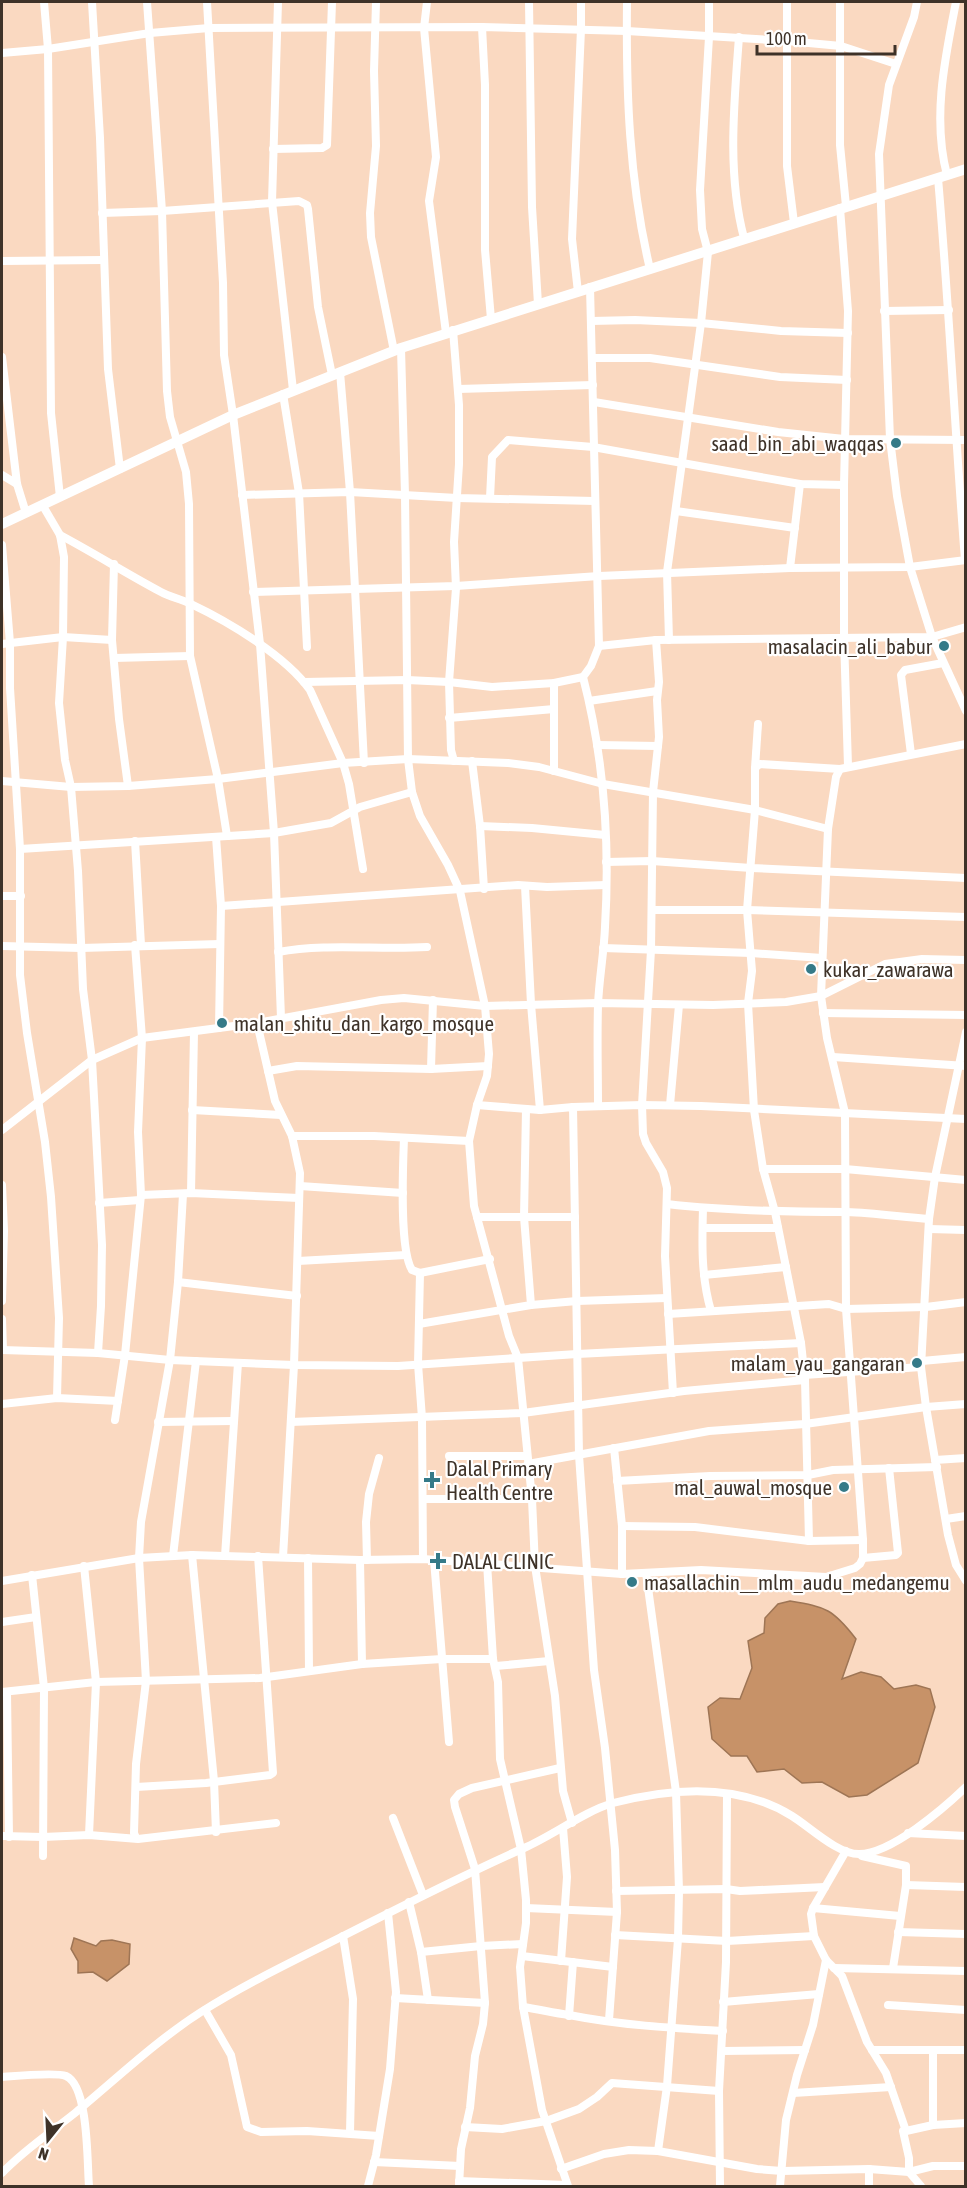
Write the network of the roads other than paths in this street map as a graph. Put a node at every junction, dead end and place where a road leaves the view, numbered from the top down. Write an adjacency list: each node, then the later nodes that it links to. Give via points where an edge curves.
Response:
1 (44, 2): 32 (street)
2 (92, 2): 29 (street)
3 (147, 2): 26 (street)
4 (207, 2): 20 (street)
5 (278, 2): 17 (street)
6 (332, 2): 21 (street)
7 (376, 2): 18 (street)
8 (427, 2): 22 (street)
9 (529, 2): 23 (street)
10 (581, 2): 24 (street)
11 (627, 2): 25 (street)
12 (709, 2): 27 (street)
13 (787, 2): 30 (street)
14 (840, 2): 31 (street)
15 (917, 2): 34 (street)
16 (956, 2): 37 (street, via 939,117)
17 (277, 27): 20 (street); 21 (street); 35 (street)
18 (374, 27): 21 (street); 22 (street); 61 (street, via 376,146 371,237)
19 (482, 27): 22 (street); 23 (street); 56 (street, via 485,250)
20 (209, 28): 26 (street); 40 (street)
21 (331, 28): 35 (street, via 327,145)
22 (424, 28): 59 (street, via 436,157 429,201)
23 (529, 28): 24 (street); 53 (street)
24 (581, 29): 25 (street); 52 (street, via 572,239)
25 (627, 31): 27 (street); 50 (street, via 635,198)
26 (150, 33): 29 (street); 42 (street)
27 (709, 37): 28 (street); 46 (street, via 700,190 702,229)
28 (738, 37): 30 (street); 45 (street, via 734,155 738,215)
29 (95, 41): 32 (street); 43 (street)
30 (787, 41): 31 (street); 44 (street, via 787,166)
31 (841, 46): 34 (street); 41 (street)
32 (48, 49): 33 (street); 49 (street)
33 (2, 53)
34 (896, 64): 38 (street, via 883,119)
35 (273, 149): 39 (street)
36 (966, 169): 37 (street)
37 (943, 177): 38 (street); 54 (street)
38 (880, 195): 41 (street); 55 (street)
39 (272, 202): 40 (street); 65 (street, via 299,201 307,205 318,307); 69 (street)
40 (219, 206): 42 (street); 71 (street, via 224,355)
41 (843, 207): 44 (street); 60 (street)
42 (162, 211): 43 (street); 77 (street, via 167,391 170,417)
43 (102, 213): 47 (street)
44 (794, 223): 45 (street)
45 (744, 238): 46 (street)
46 (708, 252): 50 (street); 58 (street)
47 (103, 260): 49 (street); 80 (street, via 108,369)
48 (2, 261): 49 (street)
49 (50, 261): 89 (street, via 51,412)
50 (650, 269): 51 (street)
51 (590, 287): 52 (street); 57 (street)
52 (578, 292): 53 (street)
53 (538, 304): 56 (street)
54 (949, 309): 55 (street); 75 (street)
55 (884, 311): 74 (street)
56 (491, 318): 59 (street)
57 (591, 321): 58 (street); 63 (street)
58 (701, 323): 60 (street); 64 (street)
59 (449, 332): 61 (street); 68 (street)
60 (848, 333): 66 (street)
61 (397, 350): 65 (street); 88 (street)
62 (2, 357): 82 (street)
63 (592, 358): 64 (street, via 650,358); 67 (street)
64 (696, 366): 66 (street, via 780,377); 72 (street)
65 (336, 374): 69 (street); 85 (street)
66 (847, 380): 73 (street)
67 (593, 385): 68 (street); 70 (street)
68 (458, 388): 90 (street)
69 (288, 392): 71 (street); 86 (street)
70 (594, 402): 72 (street); 78 (street)
71 (233, 415): 77 (street); 87 (street)
72 (689, 417): 73 (street, via 777,432); 79 (street)
73 (844, 438): 74 (street); 84 (street)
74 (890, 439): 75 (street); 102 (street)
75 (955, 440): 76 (street); 100 (street)
76 (966, 440)
77 (179, 442): 80 (street); 112 (street, via 189,504)
78 (593, 447): 79 (street); 91 (street, via 507,440 492,457); 92 (street)
79 (682, 462): 83 (street); 94 (street)
80 (120, 469): 89 (street)
81 (2, 475): 82 (street)
82 (17, 484): 95 (street)
83 (800, 484): 84 (street); 97 (street)
84 (844, 484): 104 (street)
85 (350, 492): 86 (street); 88 (street); 109 (street)
86 (299, 493): 87 (street); 110 (street)
87 (242, 495): 111 (street)
88 (405, 495): 90 (street); 108 (street)
89 (60, 497): 93 (street)
90 (457, 498): 91 (street); 107 (street)
91 (490, 498): 92 (street)
92 (595, 501): 106 (street)
93 (43, 506): 95 (street); 98 (street)
94 (676, 511): 97 (street); 105 (street)
95 (26, 513): 96 (street)
96 (2, 524)
97 (795, 528): 103 (street)
98 (60, 535): 101 (street); 114 (street, via 64,557)
99 (2, 545): 120 (street)
100 (965, 560): 102 (street)
101 (114, 564): 112 (street, via 162,593); 117 (street)
102 (910, 567): 104 (street); 115 (street)
103 (790, 568): 104 (street); 105 (street)
104 (845, 568): 116 (street)
105 (667, 572): 106 (street); 119 (street)
106 (599, 576): 107 (street); 122 (street)
107 (456, 586): 108 (street); 131 (street)
108 (405, 587): 109 (street); 128 (street)
109 (354, 588): 110 (street); 129 (street)
110 (304, 590): 111 (street); 123 (street)
111 (254, 591): 121 (street)
112 (189, 602): 121 (street); 124 (street)
113 (966, 627): 115 (street)
114 (63, 637): 117 (street); 120 (street); 157 (street, via 59,703)
115 (932, 637): 116 (street); 126 (street)
116 (844, 638): 119 (street); 149 (street)
117 (112, 640): 125 (street)
118 (656, 640): 119 (street); 122 (street); 133 (street)
119 (669, 640)
120 (6, 644): 154 (street)
121 (260, 644): 130 (street); 150 (street)
122 (599, 646): 127 (street)
123 (307, 647)
124 (190, 656): 125 (street); 152 (street)
125 (114, 658): 156 (street)
126 (943, 663): 136 (street); 142 (street, via 904,670 901,675)
127 (583, 677): 132 (street); 134 (street)
128 (407, 680): 129 (street); 131 (street); 143 (street)
129 (359, 681): 130 (street); 147 (street)
130 (304, 682): 146 (street)
131 (449, 682): 132 (street, via 492,687); 137 (street)
132 (554, 683): 135 (street)
133 (657, 691): 134 (street); 141 (street)
134 (589, 702): 140 (street)
135 (554, 709): 137 (street); 151 (street)
136 (966, 711)
137 (449, 718): 144 (street)
138 (758, 724): 148 (street)
139 (966, 744): 142 (street)
140 (597, 745): 141 (street); 155 (street)
141 (658, 746): 159 (street)
142 (911, 754): 149 (street)
143 (408, 759): 144 (street); 147 (street); 158 (street)
144 (454, 761): 145 (street)
145 (472, 761): 151 (street); 162 (street)
146 (343, 763): 147 (street); 150 (street); 161 (street)
147 (364, 763)
148 (755, 768): 149 (street, via 760,764); 160 (street)
149 (844, 768): 163 (street, via 836,777)
150 (270, 771): 152 (street); 164 (street)
151 (554, 771): 155 (street)
152 (218, 779): 156 (street); 166 (street)
153 (2, 781): 154 (street)
154 (15, 783): 157 (street); 170 (street)
155 (603, 784): 159 (street); 165 (street)
156 (128, 786): 157 (street)
157 (71, 787): 169 (street)
158 (412, 792): 161 (street); 180 (street, via 420,816)
159 (652, 792): 160 (street); 171 (street)
160 (755, 810): 163 (street); 173 (street)
161 (354, 811): 164 (street, via 332,822); 174 (street)
162 (480, 826): 165 (street); 179 (street)
163 (828, 830): 175 (street)
164 (274, 833): 166 (street); 183 (street)
165 (605, 835): 172 (street)
166 (227, 836): 167 (street)
167 (216, 837): 168 (street); 184 (street)
168 (135, 842): 169 (street); 190 (street)
169 (76, 847): 170 (street); 194 (street)
170 (20, 849): 182 (street)
171 (652, 861): 172 (street); 173 (street); 185 (street)
172 (606, 862): 177 (street)
173 (751, 868): 175 (street); 186 (street)
174 (363, 869)
175 (826, 872): 176 (street); 187 (street)
176 (966, 878)
177 (606, 885): 178 (street); 195 (street)
178 (525, 886): 179 (street); 204 (street)
179 (484, 889): 180 (street)
180 (460, 891): 183 (street); 208 (street)
181 (2, 896): 182 (street)
182 (21, 896): 193 (street)
183 (276, 902): 184 (street); 197 (street)
184 (221, 906): 189 (street)
185 (651, 910): 186 (street); 196 (street)
186 (747, 910): 187 (street); 198 (street)
187 (824, 913): 188 (street); 199 (street)
188 (966, 917)
189 (220, 944): 190 (street); 213 (street)
190 (138, 945): 194 (street); 216 (street)
191 (2, 946): 193 (street)
192 (427, 947): 197 (street, via 304,947)
193 (20, 948): 194 (street); 223 (street, via 20,975)
194 (81, 948): 218 (street)
195 (603, 948): 196 (street); 205 (street)
196 (651, 950): 198 (street); 206 (street)
197 (278, 952): 211 (street)
198 (751, 953): 199 (street); 203 (street)
199 (822, 958): 201 (street)
200 (966, 960): 201 (street, via 922,959 885,964)
201 (821, 996): 203 (street); 209 (street)
202 (433, 1000): 208 (street); 211 (street, via 381,1000); 221 (street)
203 (748, 1003): 207 (street); 232 (street)
204 (531, 1004): 205 (street); 208 (street); 231 (street)
205 (598, 1004): 206 (street); 227 (street)
206 (649, 1005): 207 (street); 224 (street)
207 (679, 1005): 226 (street)
208 (485, 1006): 220 (street)
209 (824, 1013): 210 (street); 217 (street)
210 (966, 1015)
211 (282, 1018): 212 (street)
212 (257, 1023): 213 (street); 222 (street)
213 (219, 1028): 214 (street)
214 (194, 1032): 216 (street); 230 (street)
215 (966, 1032): 219 (street)
216 (142, 1038): 218 (street); 249 (street)
217 (833, 1057): 219 (street); 233 (street)
218 (92, 1060): 223 (street); 251 (street)
219 (962, 1065): 235 (street)
220 (489, 1066): 221 (street); 225 (street)
221 (431, 1069): 222 (street, via 297,1066)
222 (268, 1071): 234 (street)
223 (39, 1102): 237 (street); 288 (street, via 55,1245)
224 (642, 1104): 226 (street); 227 (street); 252 (street, via 643,1134 663,1172)
225 (477, 1105): 229 (street); 240 (street)
226 (670, 1105): 232 (street)
227 (598, 1106): 228 (street)
228 (573, 1107): 231 (street); 258 (street)
229 (526, 1109): 231 (street); 257 (street)
230 (192, 1110): 234 (street); 248 (street)
231 (540, 1110)
232 (754, 1110): 233 (street); 241 (street)
233 (845, 1113): 235 (street); 242 (street)
234 (281, 1116): 238 (street)
235 (948, 1117): 236 (street); 243 (street)
236 (966, 1119)
237 (2, 1130)
238 (292, 1136): 239 (street); 246 (street)
239 (404, 1138): 240 (street); 247 (street)
240 (469, 1141): 256 (street)
241 (763, 1169): 242 (street); 254 (street)
242 (845, 1169): 243 (street); 255 (street)
243 (935, 1178): 244 (street); 259 (street)
244 (966, 1180)
245 (2, 1185): 273 (street)
246 (300, 1186): 247 (street); 250 (street)
247 (403, 1193): 264 (street)
248 (187, 1194): 249 (street); 250 (street); 270 (street)
249 (140, 1198): 251 (street); 291 (street)
250 (299, 1198): 266 (street)
251 (99, 1203): 289 (street)
252 (667, 1204): 253 (street); 272 (street)
253 (703, 1208): 254 (street); 260 (street)
254 (775, 1212): 255 (street); 261 (street)
255 (845, 1212): 259 (street); 280 (street)
256 (477, 1217): 257 (street); 265 (street)
257 (524, 1217): 258 (street); 276 (street)
258 (575, 1217): 274 (street)
259 (929, 1219): 262 (street)
260 (703, 1227): 261 (street); 269 (street)
261 (778, 1228): 267 (street)
262 (929, 1229): 263 (street); 278 (street)
263 (966, 1230)
264 (406, 1255): 266 (street); 268 (street, via 412,1270)
265 (489, 1259): 268 (street); 279 (street)
266 (298, 1261): 271 (street)
267 (786, 1267): 269 (street); 277 (street)
268 (420, 1273): 284 (street)
269 (704, 1275): 281 (street)
270 (178, 1282): 271 (street); 294 (street)
271 (297, 1296): 299 (street)
272 (667, 1298): 274 (street); 282 (street)
273 (2, 1301)
274 (576, 1301): 276 (street); 290 (street)
275 (966, 1302): 278 (street)
276 (531, 1305): 279 (street)
277 (794, 1307): 280 (street, via 829,1304); 281 (street); 285 (street)
278 (926, 1307): 280 (street); 298 (street)
279 (503, 1309): 284 (street); 293 (street)
280 (846, 1309): 300 (street)
281 (711, 1311): 282 (street)
282 (668, 1314): 287 (street)
283 (2, 1319): 286 (street)
284 (419, 1324): 297 (street)
285 (801, 1343): 287 (street); 301 (street)
286 (2, 1350): 288 (street)
287 (670, 1350): 290 (street); 302 (street)
288 (58, 1352): 289 (street); 303 (street)
289 (98, 1353): 291 (street)
290 (577, 1354): 293 (street); 307 (street)
291 (124, 1355): 294 (street); 304 (street)
292 (966, 1357): 298 (street)
293 (518, 1358): 297 (street); 309 (street)
294 (170, 1360): 295 (street); 314 (street)
295 (196, 1361): 296 (street); 315 (street)
296 (238, 1363): 299 (street); 313 (street)
297 (418, 1364): 299 (street); 311 (street)
298 (922, 1364): 300 (street); 308 (street)
299 (294, 1365): 316 (street)
300 (852, 1371): 301 (street); 310 (street)
301 (804, 1378): 302 (street); 317 (street)
302 (673, 1393): 307 (street)
303 (57, 1398): 304 (street); 305 (street)
304 (118, 1401): 312 (street)
305 (2, 1404)
306 (966, 1404): 308 (street)
307 (578, 1405): 309 (street); 319 (street)
308 (926, 1407): 310 (street); 324 (street)
309 (523, 1413): 311 (street); 323 (street)
310 (854, 1416): 317 (street); 326 (street)
311 (422, 1418): 316 (street); 329 (street)
312 (115, 1420)
313 (233, 1421): 315 (street); 338 (street)
314 (158, 1422): 315 (street); 340 (street)
315 (188, 1422): 337 (street)
316 (291, 1422): 341 (street)
317 (805, 1424): 318 (street, via 709,1431); 327 (street)
318 (614, 1449): 319 (street); 328 (street)
319 (579, 1455): 323 (street); 350 (street)
320 (448, 1456): 323 (street)
321 (379, 1458): 345 (street, via 369,1494)
322 (966, 1458): 324 (street)
323 (528, 1460): 330 (street)
324 (936, 1463): 325 (street); 332 (street)
325 (889, 1468): 326 (street); 343 (street, via 898,1553)
326 (858, 1469): 327 (street); 334 (street)
327 (808, 1475): 328 (street); 335 (street)
328 (617, 1482): 333 (street)
329 (423, 1499): 330 (street); 344 (street)
330 (532, 1499): 349 (street)
331 (966, 1516): 332 (street)
332 (946, 1519): 354 (street, via 956,1565)
333 (622, 1526): 335 (street, via 696,1527); 352 (street)
334 (863, 1540): 335 (street); 343 (street)
335 (809, 1541)
336 (192, 1555): 337 (street); 338 (street); 365 (street)
337 (173, 1556): 340 (street)
338 (225, 1556): 339 (street)
339 (258, 1556): 341 (street); 363 (street)
340 (139, 1557): 348 (street); 364 (street)
341 (283, 1557): 342 (street)
342 (308, 1558): 345 (street); 362 (street)
343 (863, 1558): 351 (street, via 855,1568 826,1577 701,1570)
344 (423, 1559): 345 (street); 346 (street)
345 (364, 1560): 361 (street)
346 (434, 1560): 347 (street); 358 (street)
347 (487, 1563): 349 (street); 360 (street)
348 (84, 1566): 353 (street); 366 (street)
349 (535, 1566): 350 (street); 359 (street)
350 (587, 1570): 352 (street); 377 (street)
351 (646, 1573): 352 (street); 375 (street)
352 (622, 1574)
353 (32, 1575): 355 (street); 356 (street)
354 (964, 1576)
355 (2, 1581)
356 (36, 1617): 357 (street); 367 (street)
357 (2, 1622)
358 (442, 1659): 360 (street); 361 (street); 369 (street)
359 (549, 1661): 360 (street); 370 (street)
360 (494, 1663): 372 (street)
361 (362, 1664): 362 (street)
362 (309, 1671): 363 (street)
363 (266, 1677): 365 (street); 371 (street, via 273,1773)
364 (146, 1681): 365 (street); 366 (street); 373 (street)
365 (205, 1681): 371 (street)
366 (96, 1682): 367 (street); 384 (street)
367 (44, 1688): 368 (street); 387 (street)
368 (4, 1692): 385 (street)
369 (449, 1742)
370 (560, 1768): 372 (street); 379 (street)
371 (214, 1781): 373 (street); 382 (street)
372 (504, 1782): 389 (street); 393 (street, via 472,1788 454,1800)
373 (136, 1787): 388 (street)
374 (966, 1787): 383 (street)
375 (676, 1792): 376 (street); 377 (street); 399 (street)
376 (727, 1794): 390 (street, via 768,1803); 397 (street)
377 (610, 1804): 379 (street); 398 (street)
378 (393, 1818): 400 (street)
379 (572, 1823): 381 (street)
380 (276, 1824): 382 (street)
381 (563, 1828): 389 (street); 404 (street)
382 (216, 1832): 388 (street)
383 (908, 1833): 386 (street); 391 (street, via 875,1852)
384 (89, 1835): 387 (street); 388 (street)
385 (5, 1836): 387 (street)
386 (966, 1836)
387 (43, 1837): 392 (street)
388 (136, 1838)
389 (521, 1850): 393 (street); 402 (street)
390 (846, 1851): 391 (street); 395 (street)
391 (857, 1855): 394 (street, via 906,1866)
392 (43, 1856)
393 (475, 1869): 400 (street); 416 (street)
394 (906, 1885): 396 (street); 407 (street)
395 (825, 1887): 397 (street, via 740,1892); 403 (street)
396 (966, 1887)
397 (726, 1889): 399 (street); 414 (street)
398 (616, 1891): 399 (street); 405 (street)
399 (679, 1891): 413 (street)
400 (423, 1895): 401 (street)
401 (409, 1902): 406 (street); 417 (street)
402 (526, 1908): 404 (street); 415 (street)
403 (813, 1908): 407 (street); 412 (street)
404 (566, 1910): 405 (street); 420 (street)
405 (617, 1912): 410 (street)
406 (388, 1913): 411 (street); 427 (street)
407 (900, 1916): 408 (street)
408 (898, 1932): 409 (street); 424 (street)
409 (966, 1934)
410 (615, 1935): 413 (street); 422 (street)
411 (343, 1936): 433 (street, via 262,1976); 455 (street, via 353,1999)
412 (814, 1936): 414 (street); 419 (street)
413 (678, 1940): 414 (street); 437 (street)
414 (727, 1941): 429 (street)
415 (523, 1944): 416 (street); 418 (street)
416 (481, 1946): 417 (street); 430 (street)
417 (421, 1952): 428 (street)
418 (522, 1956): 420 (street); 432 (street)
419 (826, 1960): 423 (street); 426 (street)
420 (561, 1961): 421 (street)
421 (573, 1962): 422 (street); 435 (street)
422 (613, 1967): 436 (street)
423 (834, 1968): 424 (street); 440 (street, via 842,1976)
424 (893, 1968): 425 (street)
425 (966, 1971)
426 (819, 1994): 429 (street); 439 (street)
427 (395, 1998): 428 (street); 456 (street, via 390,2069)
428 (428, 2000): 430 (street)
429 (723, 2002): 438 (street)
430 (485, 2003): 453 (street)
431 (888, 2005): 434 (street)
432 (522, 2007): 435 (street); 450 (street)
433 (205, 2010): 449 (street); 455 (street, via 231,2055 247,2127 261,2132)
434 (966, 2010)
435 (569, 2016): 436 (street)
436 (609, 2020): 437 (street)
437 (671, 2028): 438 (street); 445 (street)
438 (723, 2031): 443 (street)
439 (805, 2050): 443 (street); 448 (street)
440 (872, 2050): 441 (street); 446 (street)
441 (933, 2050): 442 (street); 452 (street)
442 (966, 2050)
443 (722, 2051): 447 (street)
444 (2, 2077): 449 (street, via 67,2076 75,2084)
445 (667, 2086): 447 (street); 450 (street, via 612,2083 579,2109); 457 (street)
446 (891, 2087): 448 (street); 454 (street)
447 (719, 2091): 459 (street)
448 (792, 2093): 464 (street)
449 (83, 2106): 466 (street, via 21,2153); 470 (street)
450 (546, 2121): 453 (street, via 502,2129); 462 (street)
451 (966, 2123): 452 (street)
452 (933, 2126): 454 (street)
453 (465, 2127): 460 (street)
454 (906, 2131): 465 (street)
455 (350, 2133): 456 (street)
456 (379, 2136): 458 (street)
457 (658, 2151): 459 (street); 462 (street, via 604,2154)
458 (374, 2162): 460 (street); 471 (street)
459 (720, 2163): 464 (street); 472 (street)
460 (460, 2166): 467 (street)
461 (966, 2166): 465 (street, via 933,2166)
462 (561, 2169): 468 (street)
463 (869, 2169): 464 (street); 465 (street); 474 (street)
464 (782, 2171): 473 (street)
465 (909, 2172): 469 (street)
466 (2, 2173)
467 (459, 2184): 468 (street)
468 (567, 2186)
469 (920, 2186)
470 (89, 2187)
471 (368, 2187)
472 (720, 2187)
473 (780, 2187)
474 (869, 2187)

